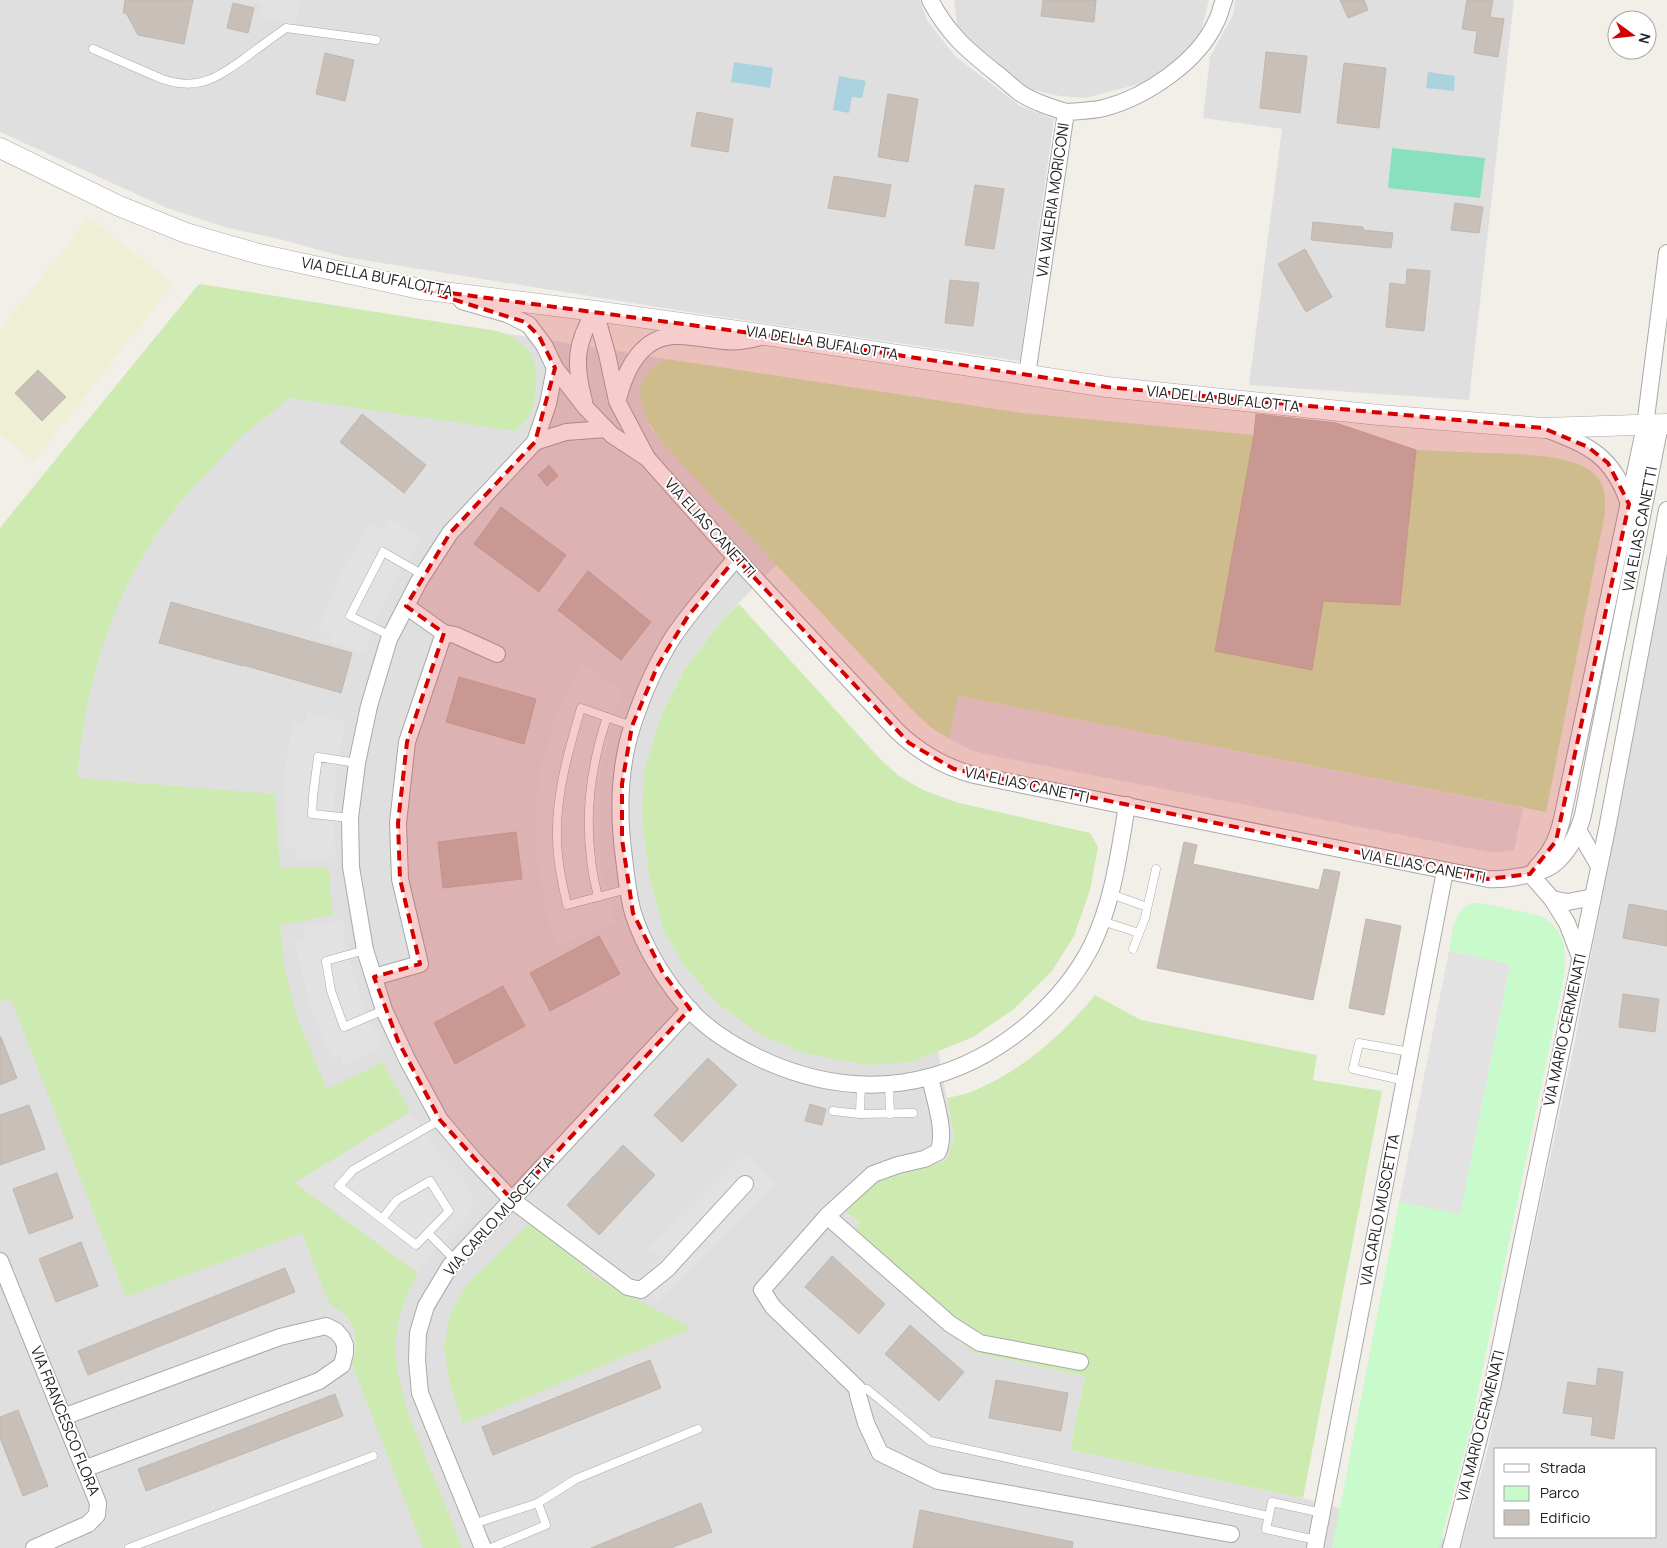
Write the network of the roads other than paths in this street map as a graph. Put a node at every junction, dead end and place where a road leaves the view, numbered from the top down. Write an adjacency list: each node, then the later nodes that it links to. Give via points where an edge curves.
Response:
1 (930, 0): 5 (street, via 959,43 1020,93)
2 (1224, 0): 5 (street, VIA VALERIA MORICONI, via 1205,41 1172,74 1128,100 1086,111)
3 (376, 40): 4 (lane, via 286,28 217,77 187,84 162,79)
4 (93, 49)
5 (1066, 112): 12 (street, VIA VALERIA MORICONI)
6 (0, 148): 8 (street, VIA DELLA BUFALOTTA, via 119,206 186,233 259,254)
7 (1667, 253): 15 (street)
8 (420, 289): 9 (street, VIA DELLA BUFALOTTA); 11 (street, via 525,322 539,336)
9 (595, 310): 10 (street, VIA DELLA BUFALOTTA); 13 (street); 14 (street, via 584,328 578,348 578,373)
10 (766, 335): 12 (street, VIA DELLA BUFALOTTA); 13 (street, via 733,342 680,336 657,340 632,362)
11 (555, 368): 14 (street); 18 (street, via 548,404)
12 (1027, 375): 16 (street, VIA DELLA BUFALOTTA, via 1106,387 1378,415)
13 (617, 401): 19 (street)
14 (586, 408): 17 (street)
15 (1657, 425): 16 (street, VIA DELLA BUFALOTTA); 20 (street, VIA ELIAS CANETTI); 29 (street, VIA ELIAS CANETTI)
16 (1543, 428): 20 (street, via 1588,447 1600,456 1616,474)
17 (606, 429): 18 (street, via 566,432); 19 (street)
18 (535, 442): 23 (street, via 450,533)
19 (647, 458): 22 (street, VIA ELIAS CANETTI)
20 (1629, 504): 28 (street, VIA ELIAS CANETTI)
21 (1667, 510): 36 (street, VIA MARIO CERMENATI)
22 (736, 558): 31 (street, via 688,616 668,646); 33 (street, VIA ELIAS CANETTI, via 897,731 921,752 964,772)
23 (423, 575): 24 (street); 26 (lane, via 383,552 350,616)
24 (406, 606): 25 (street); 26 (street)
25 (444, 633): 27 (street); 51 (street, via 406,742 398,823 400,880 420,964)
26 (391, 636): 32 (street, via 369,706)
27 (497, 654)
28 (1588, 696): 29 (street); 39 (street, VIA ELIAS CANETTI, via 1556,841)
29 (1606, 699): 35 (street, VIA ELIAS CANETTI)
30 (607, 717): 31 (lane); 42 (lane, via 590,800 591,858); 42 (lane, via 581,708 567,756 557,826 559,865 567,905)
31 (632, 726): 40 (street, via 625,758 621,805)
32 (357, 763): 34 (street); 34 (lane, via 318,757 313,796 312,814)
33 (1127, 805): 38 (street, VIA ELIAS CANETTI); 41 (street)
34 (350, 818): 49 (street, via 351,868)
35 (1578, 830): 36 (street); 39 (street, VIA ELIAS CANETTI, via 1552,866)
36 (1599, 866): 43 (street, VIA MARIO CERMENATI)
37 (1156, 869): 45 (lane)
38 (1445, 871): 39 (street, VIA ELIAS CANETTI, via 1496,879); 54 (street, VIA CARLO MUSCETTA)
39 (1530, 874): 44 (street)
40 (628, 889): 42 (lane); 52 (street, via 633,914 648,948)
41 (1111, 894): 45 (lane); 46 (street)
42 (598, 897)
43 (1593, 897): 44 (street, via 1568,902); 50 (street, VIA MARIO CERMENATI)
44 (1552, 899): 50 (street, via 1567,923)
45 (1147, 907): 47 (lane)
46 (1102, 921): 47 (lane); 55 (street, via 1092,946 1066,987 1040,1014 987,1054)
47 (1139, 933): 48 (lane)
48 (1132, 949)
49 (365, 950): 51 (street); 53 (lane, via 326,961 332,991 344,1027)
50 (1580, 957): 87 (street, VIA MARIO CERMENATI, via 1494,1383)
51 (374, 977): 53 (street)
52 (690, 1009): 57 (street, via 731,1043 769,1063 838,1083); 65 (street, VIA CARLO MUSCETTA)
53 (384, 1010): 63 (street)
54 (1410, 1052): 56 (street, VIA CARLO MUSCETTA); 56 (lane, via 1358,1043 1353,1069)
55 (930, 1077): 58 (street); 66 (street, via 942,1134 938,1152 873,1174)
56 (1405, 1081): 78 (street, VIA CARLO MUSCETTA)
57 (861, 1084): 58 (street); 61 (lane)
58 (889, 1084): 62 (lane)
59 (833, 1111): 61 (lane)
60 (913, 1113): 62 (lane)
61 (860, 1114): 62 (lane)
62 (890, 1114)
63 (440, 1120): 65 (street); 67 (lane, via 353,1170 339,1186)
64 (745, 1184): 65 (street, via 667,1269 640,1290 628,1287)
65 (512, 1200): 69 (street, VIA CARLO MUSCETTA)
66 (827, 1216): 71 (street, via 950,1324 980,1343); 72 (street, via 762,1290 773,1307)
67 (382, 1219): 68 (lane, via 416,1245); 68 (lane, via 397,1200 430,1181 449,1211)
68 (428, 1233): 69 (lane)
69 (456, 1260): 80 (street, VIA CARLO MUSCETTA, via 426,1306 418,1333 417,1360 420,1393)
70 (0, 1261): 73 (street, VIA FRANCESCO FLORA)
71 (1080, 1362)
72 (857, 1388): 79 (lane, via 867,1389 930,1441); 81 (street, via 866,1423 880,1453 938,1482)
73 (63, 1417): 76 (street, VIA FRANCESCO FLORA); 76 (street, via 280,1337 326,1326 336,1331 345,1345 342,1365 319,1381)
74 (698, 1428): 77 (lane, via 576,1479)
75 (373, 1456): 84 (lane)
76 (84, 1469): 83 (street, VIA FRANCESCO FLORA, via 98,1503 97,1515 88,1524)
77 (538, 1503): 80 (lane); 86 (lane, via 546,1525)
78 (1322, 1512): 79 (lane, via 1272,1502); 82 (street, VIA CARLO MUSCETTA)
79 (1268, 1516): 82 (lane, via 1266,1529)
80 (473, 1524): 85 (street, VIA CARLO MUSCETTA)
81 (1231, 1534)
82 (1316, 1544)
83 (34, 1548)
84 (129, 1548)
85 (483, 1548)
86 (491, 1548)
87 (1451, 1548)

